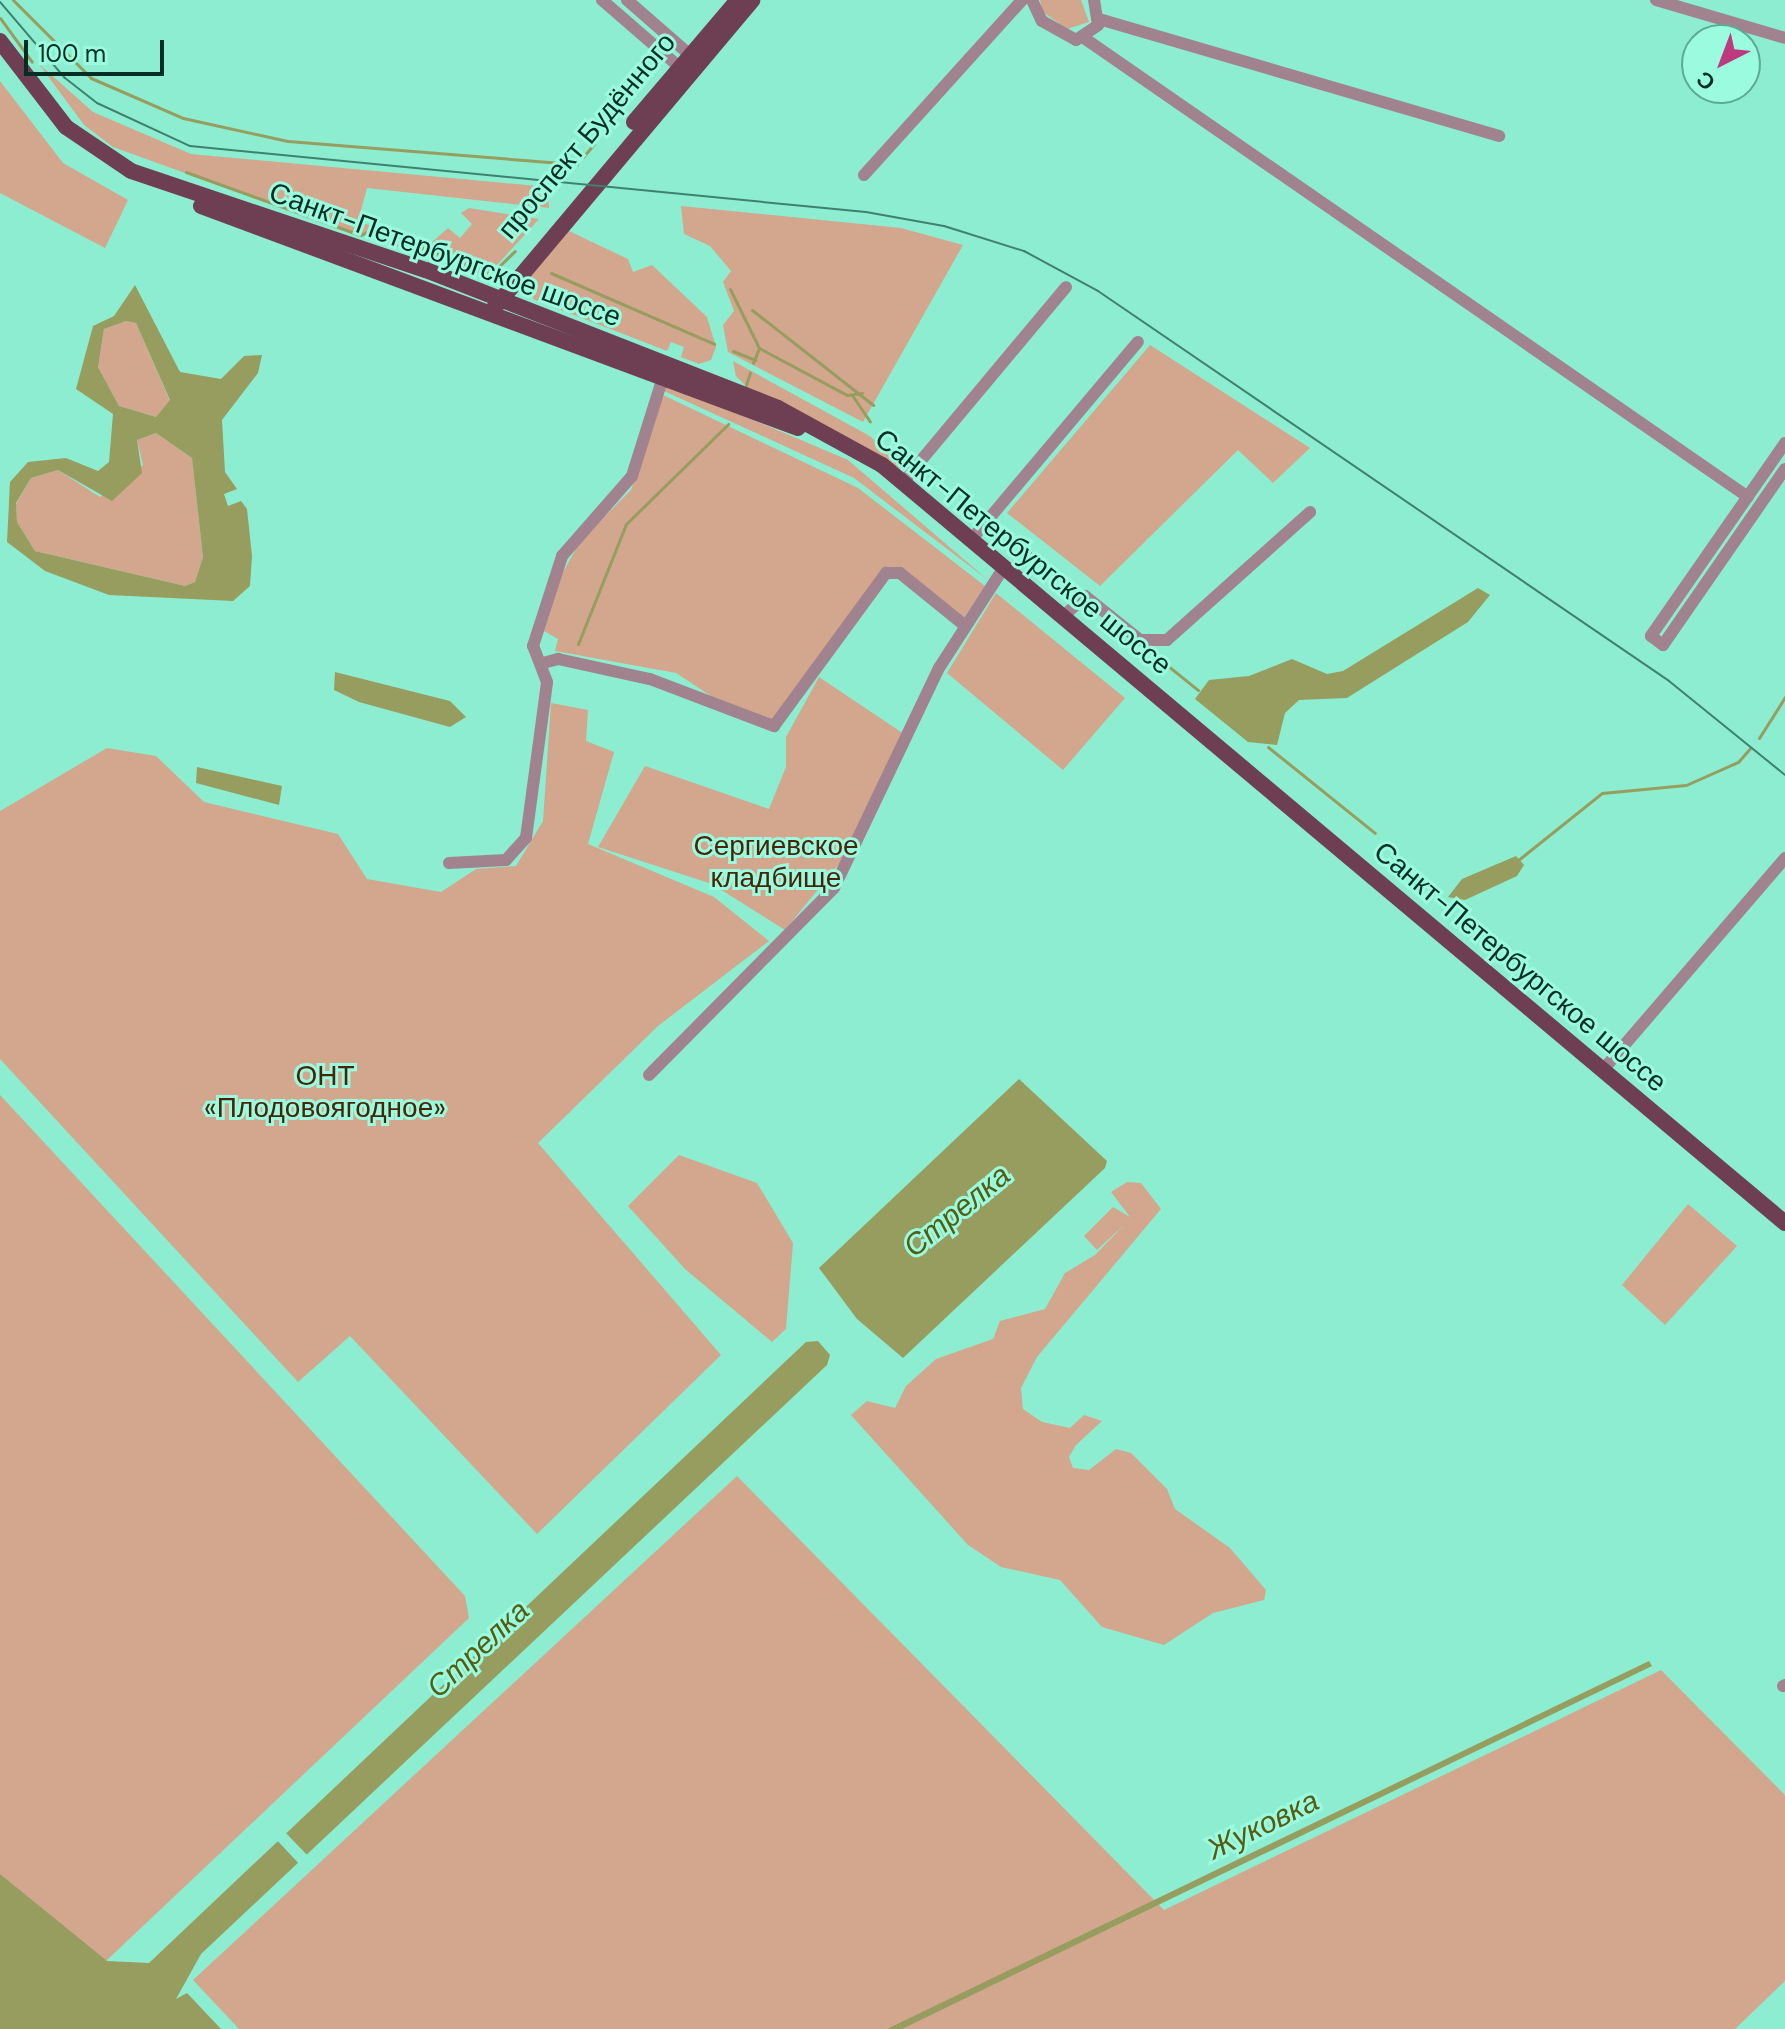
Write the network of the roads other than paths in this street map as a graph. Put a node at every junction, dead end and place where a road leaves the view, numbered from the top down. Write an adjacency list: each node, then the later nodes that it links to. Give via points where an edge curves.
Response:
1 (602, 0): 14 (street)
2 (627, 0): 14 (street)
3 (738, 0): 14 (main road, проспект Будённого)
4 (752, 0): 14 (main road, проспект Будённого)
5 (1022, 0): 16 (street)
6 (1032, 0): 10 (street, via 1050,27)
7 (1094, 0): 9 (street)
8 (1656, 0): 11 (street)
9 (1099, 19): 10 (street); 15 (street)
10 (1084, 38): 24 (street)
11 (1785, 38)
12 (0, 41): 18 (main road, Санкт-Петербургское шоссе, via 60,120 112,162)
13 (0, 58): 18 (main road, Санкт-Петербургское шоссе, via 51,125 109,171)
14 (689, 65): 18 (main road, проспект Будённого)
15 (1499, 136)
16 (864, 175)
17 (1066, 287): 23 (street)
18 (494, 303): 20 (main road, Санкт-Петербургское шоссе); 23 (main road, Санкт-Петербургское шоссе, via 778,408)
19 (1138, 342): 26 (street)
20 (663, 377): 27 (main road, Санкт-Петербургское шоссе, via 838,448); 30 (street, via 632,476 562,556 533,646)
21 (1785, 443): 24 (street)
22 (1785, 469): 24 (street, via 1663,645 1651,636)
23 (903, 482): 26 (main road, Санкт-Петербургское шоссе)
24 (1748, 497)
25 (1310, 512): 28 (street, via 1167,640 1140,640 1085,596)
26 (971, 540): 28 (main road, Санкт-Петербургское шоссе)
27 (999, 575): 29 (street); 36 (main road, Санкт-Петербургское шоссе)
28 (1064, 616): 33 (main road, Санкт-Петербургское шоссе)
29 (963, 624): 30 (street, via 900,573 886,573 774,726 650,679 558,659); 34 (street, via 834,888)
30 (543, 663): 32 (street, via 547,682 526,838 506,860)
31 (1785, 858): 33 (street)
32 (449, 863)
33 (1602, 1071): 35 (main road, Санкт-Петербургское шоссе)
34 (649, 1075)
35 (1785, 1223)
36 (1785, 1236)

